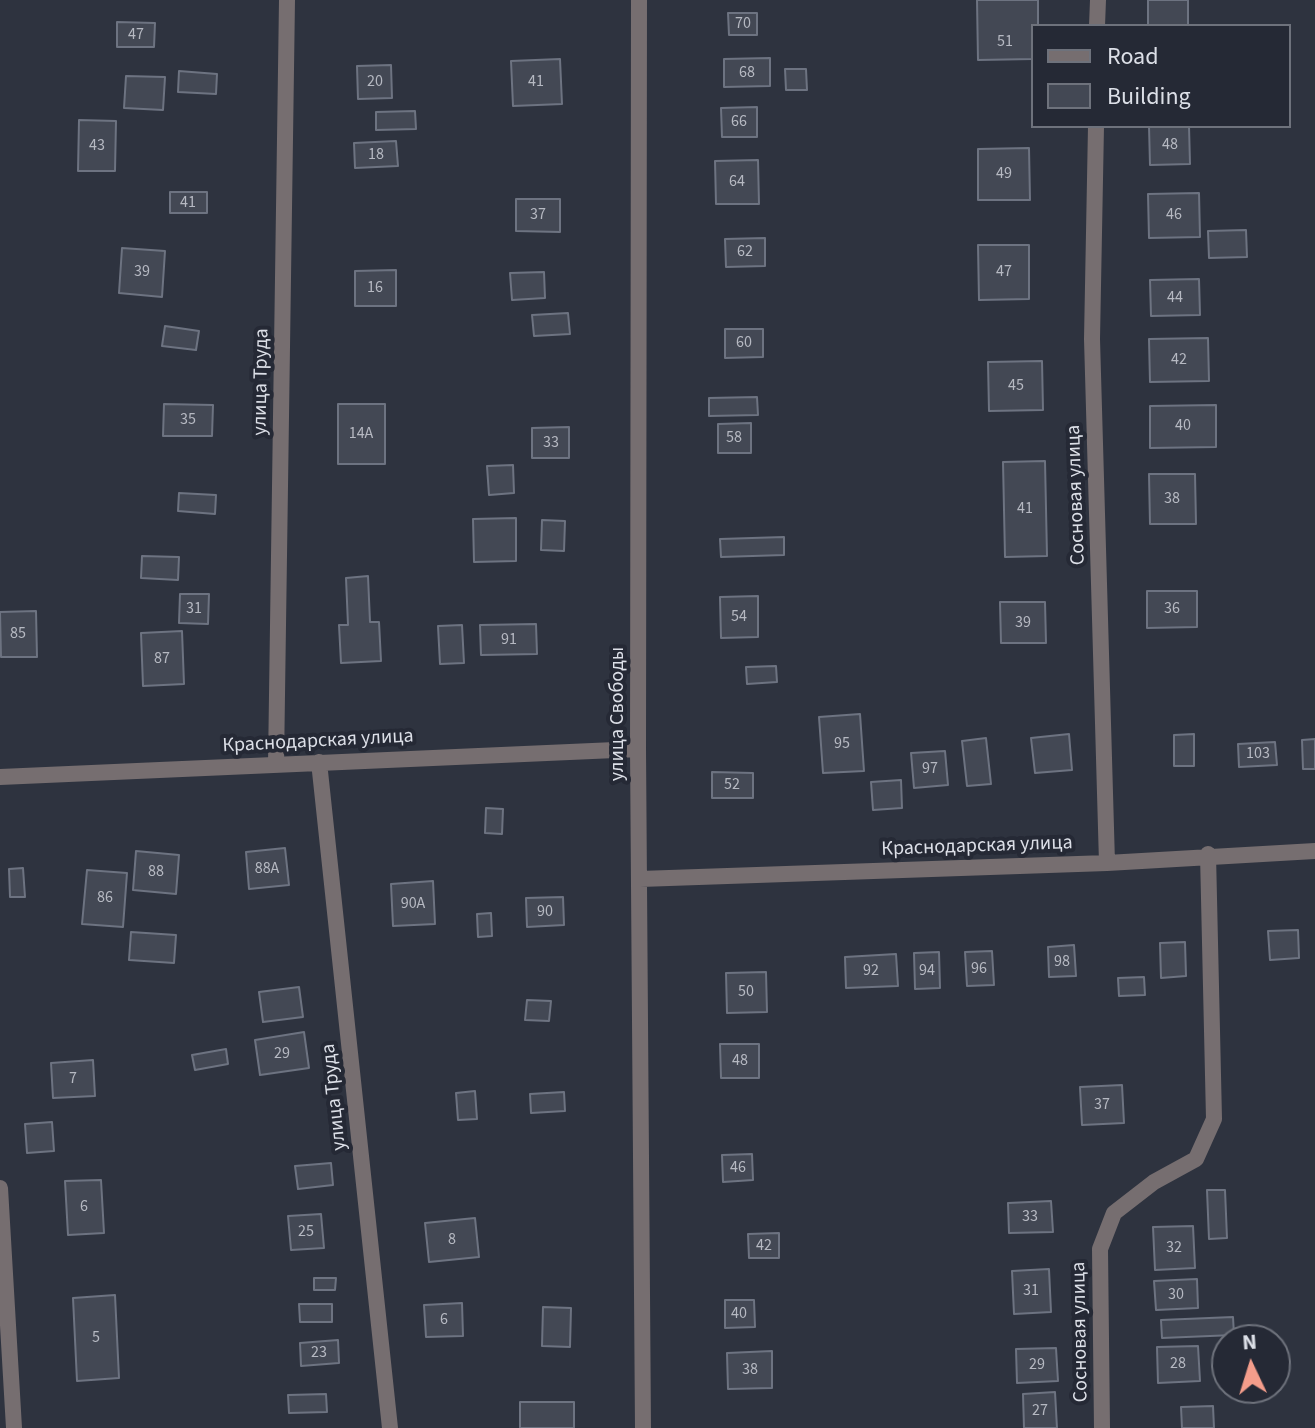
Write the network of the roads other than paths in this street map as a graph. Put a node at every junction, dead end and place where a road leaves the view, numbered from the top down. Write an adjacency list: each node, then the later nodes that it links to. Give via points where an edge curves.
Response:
1 (287, 0): 8 (street, улица Труда)
2 (639, 0): 6 (street, улица Свободы)
3 (1098, 0): 4 (street)
4 (1097, 24)
5 (1096, 128): 12 (street, Сосновая улица, via 1092,339)
6 (638, 749): 7 (street, Краснодарская улица); 13 (street, улица Свободы)
7 (319, 762): 8 (street, Краснодарская улица); 16 (street, улица Труда)
8 (276, 764): 9 (street, Краснодарская улица)
9 (0, 777)
10 (1315, 851): 11 (street, Краснодарская улица)
11 (1208, 854): 12 (street, Краснодарская улица); 18 (street, Сосновая улица, via 1214,1119 1196,1159 1114,1213 1100,1249)
12 (1107, 863): 13 (street, Краснодарская улица)
13 (640, 879): 17 (street, улица Свободы)
14 (0, 1188): 15 (street)
15 (14, 1428)
16 (390, 1428)
17 (643, 1428)
18 (1102, 1428)

